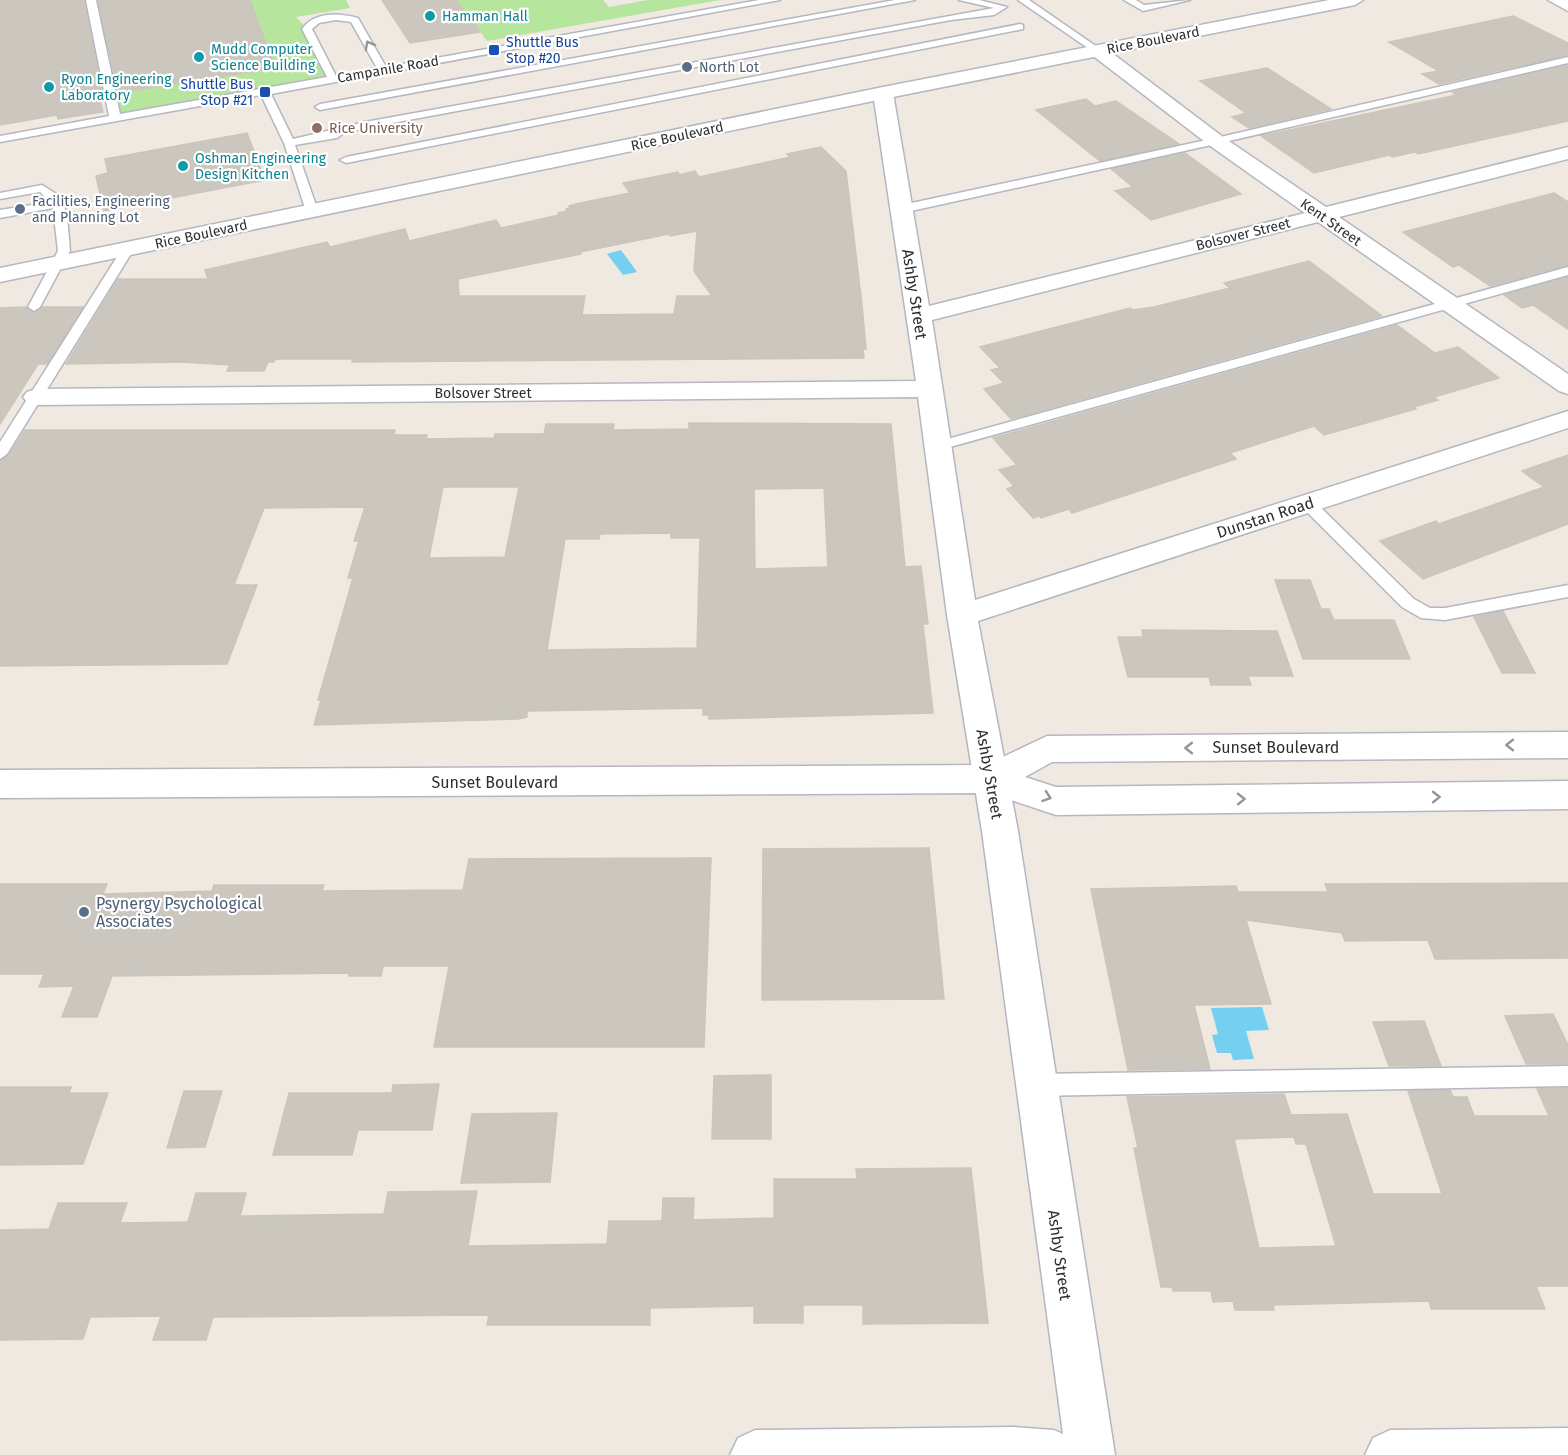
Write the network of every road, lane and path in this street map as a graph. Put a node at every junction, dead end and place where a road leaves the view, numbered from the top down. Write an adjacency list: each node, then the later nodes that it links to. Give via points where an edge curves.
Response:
1 (91, 0): 22 (lane)
2 (776, 0): 16 (lane, Campanile Road)
3 (910, 0): 20 (lane)
4 (964, 0): 11 (lane)
5 (1130, 0): 6 (lane, via 1143,8)
6 (1185, 0)
7 (1355, 0): 14 (street, Rice Boulevard)
8 (1556, 0): 10 (street)
9 (1024, 1): 11 (lane); 14 (lane)
10 (1568, 6)
11 (1002, 7): 12 (lane, via 994,12)
12 (941, 19): 13 (lane); 23 (lane); 23 (lane)
13 (1020, 27)
14 (1098, 51): 19 (street, Rice Boulevard); 25 (street, Kent Street)
15 (1568, 60): 25 (lane)
16 (383, 70): 17 (lane, Campanile Road); 17 (lane, one-way to 17, via 355,20 345,17 316,21 307,29)
17 (333, 79): 18 (lane, Campanile Road)
18 (265, 92): 22 (lane, Campanile Road); 26 (lane)
19 (883, 93): 31 (street, Ashby Street); 32 (street, Rice Boulevard)
20 (378, 96): 21 (lane); 23 (lane)
21 (320, 107)
22 (115, 118): 24 (lane, Campanile Road)
23 (397, 135): 26 (lane, via 376,125); 28 (lane)
24 (0, 139)
25 (1216, 141): 31 (lane); 34 (street, Kent Street)
26 (289, 143): 32 (lane)
27 (1568, 153): 34 (street, Bolsover Street)
28 (346, 160)
29 (0, 196): 30 (lane, via 42,188 55,197)
30 (57, 204): 33 (lane); 36 (lane, via 64,251)
31 (902, 209): 41 (street, Ashby Street)
32 (312, 211): 35 (street, Rice Boulevard)
33 (0, 214)
34 (1320, 214): 39 (street, Kent Street); 41 (street, Bolsover Street)
35 (128, 249): 36 (street, Rice Boulevard); 44 (lane)
36 (57, 264): 38 (street, Rice Boulevard); 40 (lane)
37 (1568, 271): 39 (lane)
38 (0, 275)
39 (1449, 304): 42 (street, Kent Street); 46 (lane)
40 (34, 307)
41 (919, 316): 43 (street, Ashby Street)
42 (1568, 386)
43 (930, 389): 44 (street, Bolsover Street); 46 (street, Ashby Street)
44 (36, 396): 47 (lane)
45 (1568, 419): 48 (street, Dunstan Road)
46 (938, 446): 50 (street, Ashby Street)
47 (0, 454)
48 (1307, 504): 49 (lane, via 1408,603 1427,614); 50 (street, Dunstan Road)
49 (1568, 591)
50 (962, 615): 52 (street, Ashby Street)
51 (1568, 745): 52 (street, Sunset Boulevard, one-way to 52, via 1047,749)
52 (991, 779): 53 (street, Sunset Boulevard); 54 (street, Sunset Boulevard, one-way to 54, via 1056,801); 56 (street, Ashby Street)
53 (0, 784)
54 (1568, 795)
55 (1568, 1076): 56 (lane)
56 (1035, 1085): 60 (street, Ashby Street)
57 (1568, 1453): 61 (street)
58 (755, 1455): 59 (street, via 1014,1451)
59 (1053, 1455)
60 (1090, 1455)
61 (1390, 1455)

